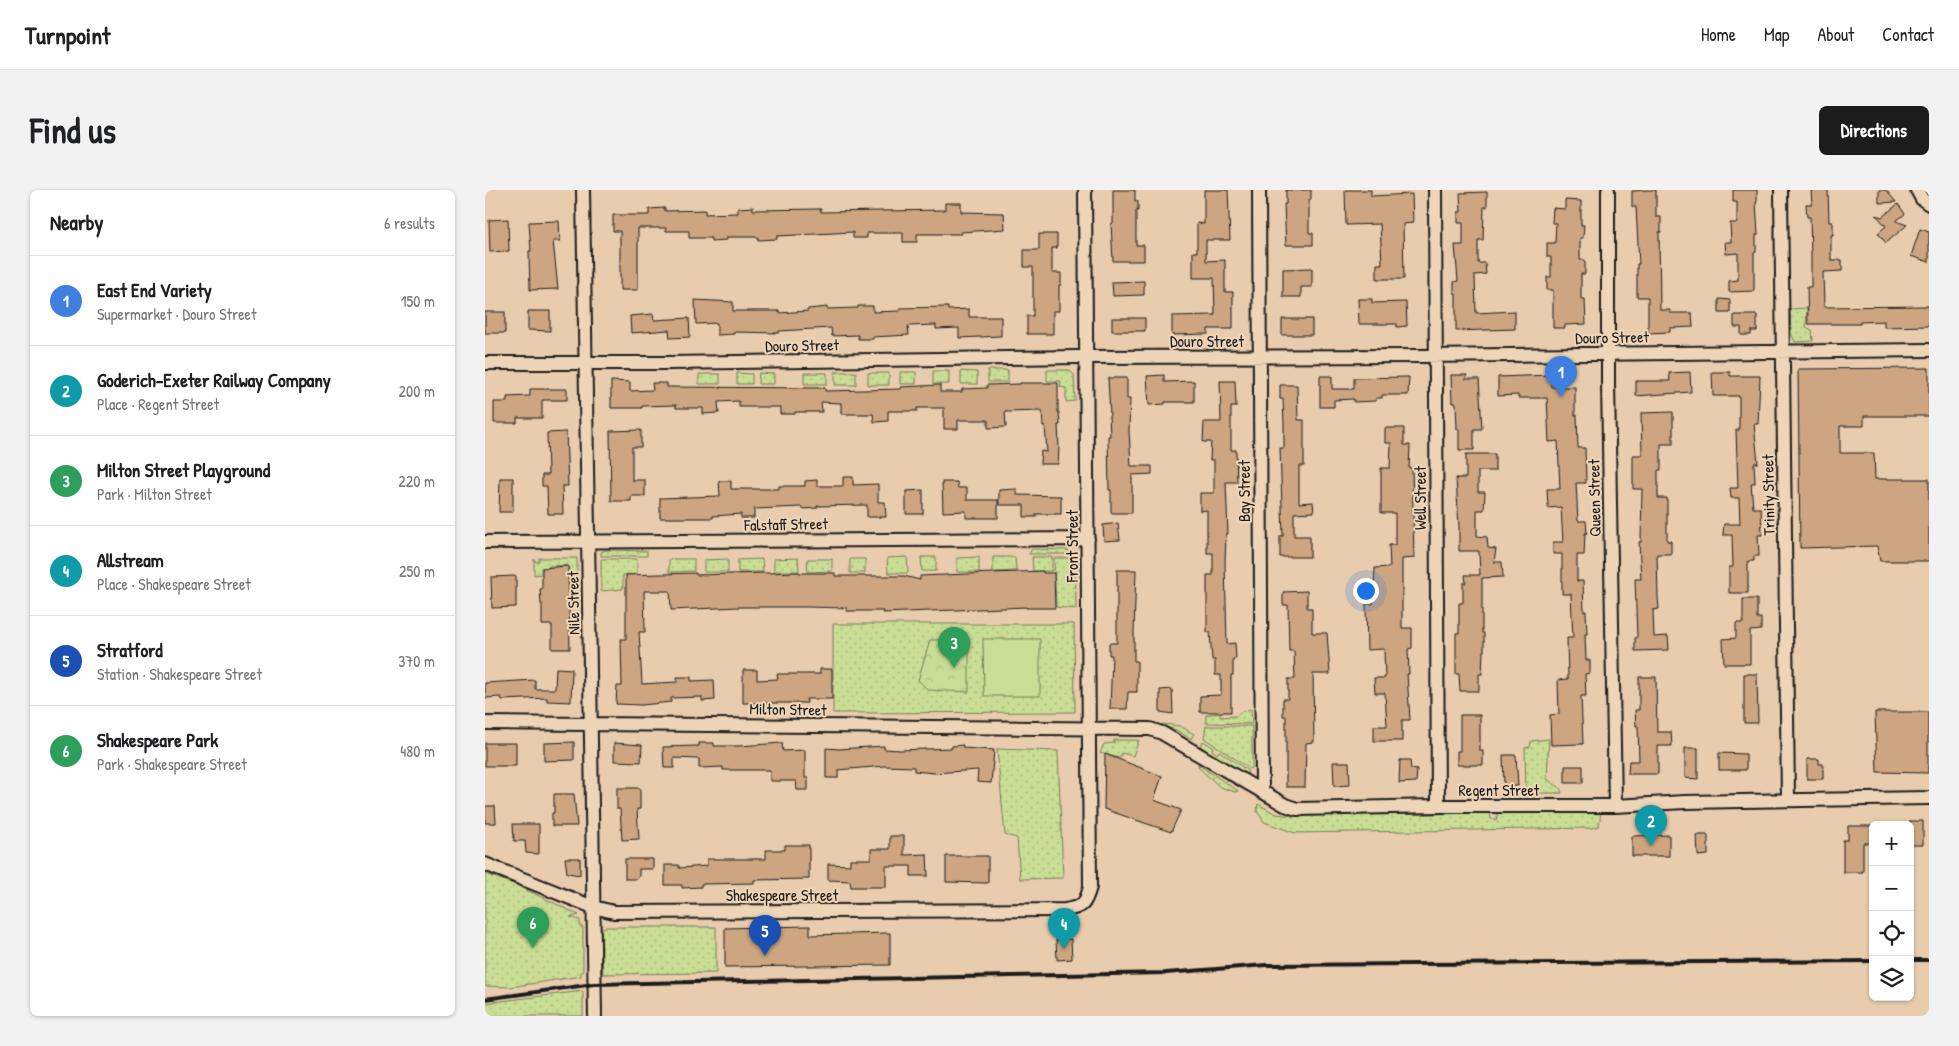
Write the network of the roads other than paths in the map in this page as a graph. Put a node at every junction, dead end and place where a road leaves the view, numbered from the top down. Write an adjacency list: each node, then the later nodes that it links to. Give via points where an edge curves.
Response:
1 (583, 190): 16 (street, Nile Street)
2 (1085, 190): 13 (street, Front Street)
3 (1259, 190): 14 (street, Bay Street)
4 (1435, 190): 12 (street, Well Street)
5 (1608, 190): 11 (street, Queen Street)
6 (1781, 190): 10 (street, Trinity Street)
7 (1917, 190): 8 (street)
8 (1929, 204)
9 (1929, 350): 10 (street, Douro Street)
10 (1783, 352): 11 (street, Douro Street); 25 (street, Trinity Street)
11 (1609, 354): 12 (street, Douro Street); 27 (street, Queen Street)
12 (1436, 356): 14 (street, Douro Street); 26 (street, Well Street)
13 (1087, 357): 14 (street, Douro Street); 16 (street, Douro Street); 17 (street, Front Street)
14 (1260, 357): 23 (street, Bay Street)
15 (485, 363): 16 (street, Douro Street)
16 (585, 363): 19 (street, Nile Street)
17 (1088, 538): 19 (street, Falstaff Street); 22 (street, Front Street)
18 (485, 542): 19 (street, Falstaff Street)
19 (588, 542): 21 (street, Nile Street)
20 (485, 723): 21 (street, Milton Street)
21 (591, 724): 22 (street, Milton Street); 30 (street, Nile Street)
22 (1090, 728): 23 (street, Regent Street, via 1151,729 1162,733); 29 (street, Front Street, via 1090,887)
23 (1262, 792): 26 (street, Regent Street, via 1285,806 1297,809)
24 (1929, 798): 25 (street, Regent Street)
25 (1788, 800): 27 (street, Regent Street)
26 (1439, 806): 27 (street, Regent Street)
27 (1615, 806)
28 (485, 864): 30 (street, Shakespeare Street)
29 (1086, 901): 30 (street, Shakespeare Street, via 1079,908 1065,910 614,912)
30 (593, 907): 31 (street, Nile Street)
31 (595, 1016)

